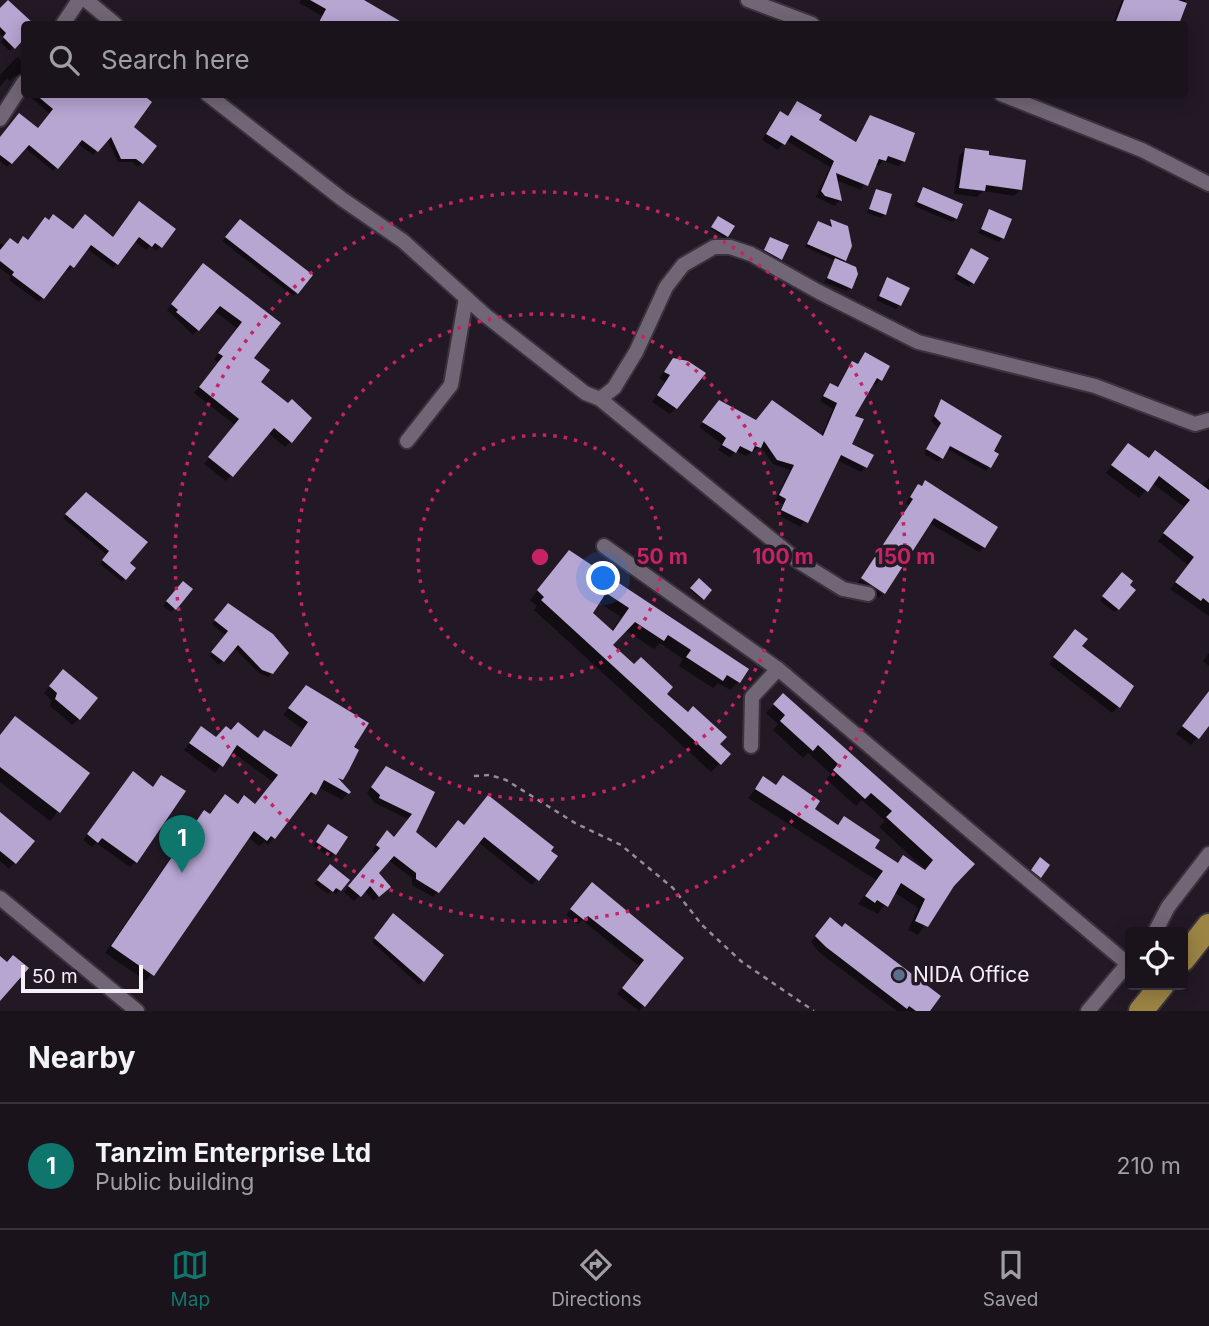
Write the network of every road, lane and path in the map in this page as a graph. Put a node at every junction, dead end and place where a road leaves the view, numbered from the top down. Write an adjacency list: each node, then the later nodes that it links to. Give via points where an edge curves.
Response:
1 (79, 0): 4 (street)
2 (86, 0): 5 (street)
3 (748, 0): 6 (street)
4 (65, 21)
5 (111, 21)
6 (804, 21)
7 (21, 87): 10 (street)
8 (211, 98): 12 (street, via 403,241)
9 (1011, 98): 11 (street, via 1142,150)
10 (0, 119)
11 (1209, 184)
12 (466, 298): 13 (street, via 585,393); 15 (street, via 451,385)
13 (600, 399): 14 (street, via 614,388 666,286 683,265 713,247 730,247 918,342 1095,386 1195,424); 17 (street, via 798,561 843,589)
14 (1209, 420)
15 (407, 441)
16 (604, 546): 18 (street)
17 (868, 594)
18 (778, 668): 19 (street, via 752,697); 26 (street)
19 (751, 746)
20 (474, 776): 30 (path, via 506,780 621,845 673,888 702,925 742,962)
21 (1209, 854): 24 (street)
22 (0, 898): 29 (street)
23 (1209, 926): 25 (highway)
24 (1158, 927)
25 (1188, 953)
26 (1125, 959)
27 (1125, 967): 31 (street)
28 (1158, 990): 32 (highway)
29 (137, 1011)
30 (814, 1011)
31 (1088, 1011)
32 (1141, 1011)

